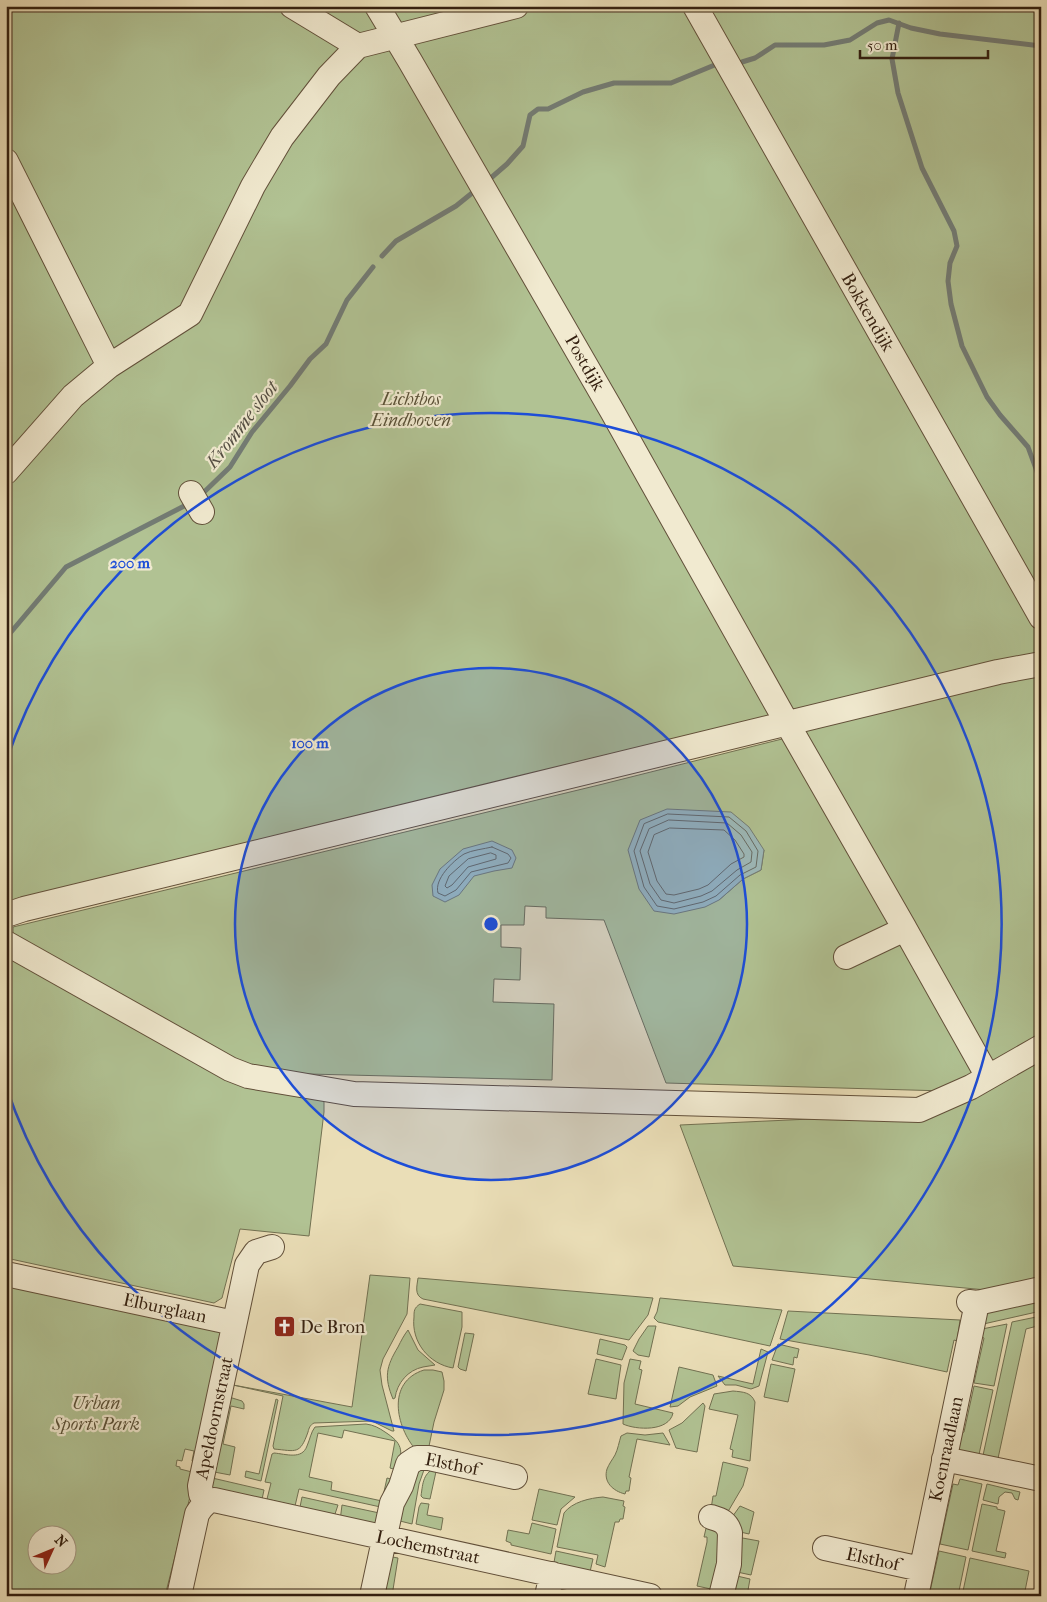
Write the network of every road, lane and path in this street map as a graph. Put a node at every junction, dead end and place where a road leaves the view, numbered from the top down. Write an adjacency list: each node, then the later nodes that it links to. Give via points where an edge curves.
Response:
1 (292, 6): 6 (street)
2 (377, 6): 5 (street, Postdijk)
3 (516, 6): 5 (street)
4 (695, 6): 10 (street, Bokkendijk)
5 (395, 35): 6 (street); 12 (street, Postdijk)
6 (358, 46): 8 (street, via 329,76 282,137 253,186 190,314)
7 (6, 161): 8 (street)
8 (109, 366): 9 (street, via 72,396)
9 (6, 472)
10 (1041, 617)
11 (1041, 664): 12 (street)
12 (787, 723): 13 (street); 14 (street, Postdijk)
13 (6, 915)
14 (905, 929): 16 (street); 18 (street, Postdijk)
15 (6, 943): 18 (street, via 230,1069 248,1076 354,1094 920,1110)
16 (846, 957)
17 (1041, 1047): 18 (street)
18 (988, 1077)
19 (272, 1247): 22 (street, via 256,1252 248,1265)
20 (6, 1274): 22 (street, Elburglaan)
21 (1041, 1289): 23 (street, Koenraadlaan, via 973,1302)
22 (234, 1323): 26 (street, Apeldoornstraat, via 200,1486)
23 (944, 1458): 25 (street); 30 (street, Koenraadlaan)
24 (515, 1477): 28 (street, Elsthof, via 429,1458 412,1460 392,1503)
25 (1041, 1479)
26 (207, 1502): 28 (street, Lochemstraat, via 214,1500); 32 (street, Apeldoornstraat, via 197,1514)
27 (711, 1517): 35 (street, via 724,1522 730,1533 729,1564)
28 (384, 1538): 31 (street, Lochemstraat); 33 (street)
29 (825, 1548): 30 (street, Elsthof)
30 (921, 1569): 36 (street, Koenraadlaan)
31 (550, 1585): 34 (street, Lochemstraat)
32 (179, 1596)
33 (372, 1596)
34 (650, 1596)
35 (721, 1596)
36 (916, 1596)

